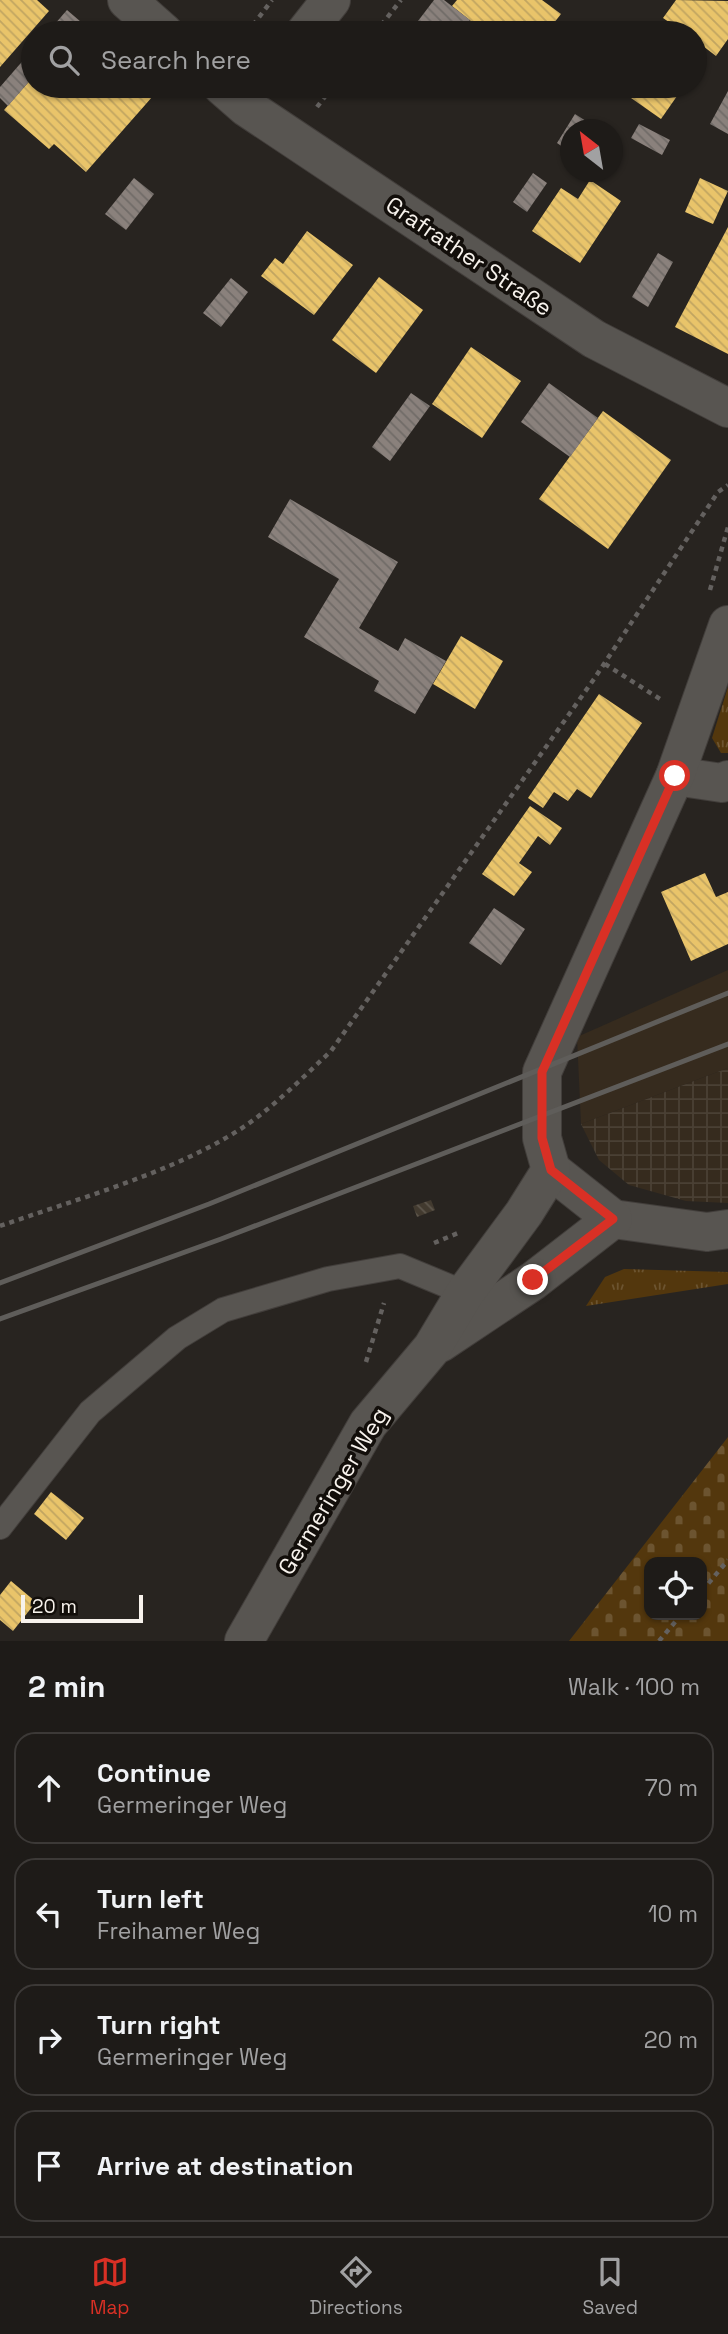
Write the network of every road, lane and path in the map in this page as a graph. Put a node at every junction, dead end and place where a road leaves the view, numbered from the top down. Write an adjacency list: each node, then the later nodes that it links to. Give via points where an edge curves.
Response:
1 (127, 0): 5 (street)
2 (272, 0): 6 (path)
3 (331, 0): 7 (street)
4 (401, 0): 8 (path)
5 (151, 21)
6 (256, 21)
7 (314, 21)
8 (384, 21)
9 (251, 98): 10 (street, Grafrather Straße, via 594,339)
10 (728, 408)
11 (728, 485): 13 (path, via 718,492)
12 (728, 625): 15 (street)
13 (605, 664): 14 (path); 19 (path, via 331,1051 284,1096 225,1139 138,1177)
14 (657, 697)
15 (675, 776): 16 (street); 17 (street, via 542,1072 542,1138)
16 (728, 780)
17 (551, 1170): 18 (street); 23 (street, Germeringer Weg)
18 (613, 1219): 20 (street, via 707,1232); 24 (street, Germeringer Weg)
19 (0, 1226)
20 (728, 1229)
21 (463, 1231): 22 (path, via 411,1253)
22 (400, 1266): 23 (lane); 25 (lane, via 281,1291 223,1310 177,1338 90,1412)
23 (465, 1293): 24 (street, Germeringer Weg)
24 (432, 1348): 29 (street, Germeringer Weg, via 368,1424)
25 (0, 1527)
26 (728, 1560): 27 (path)
27 (707, 1585)
28 (677, 1620): 30 (path)
29 (244, 1641)
30 (659, 1641)

